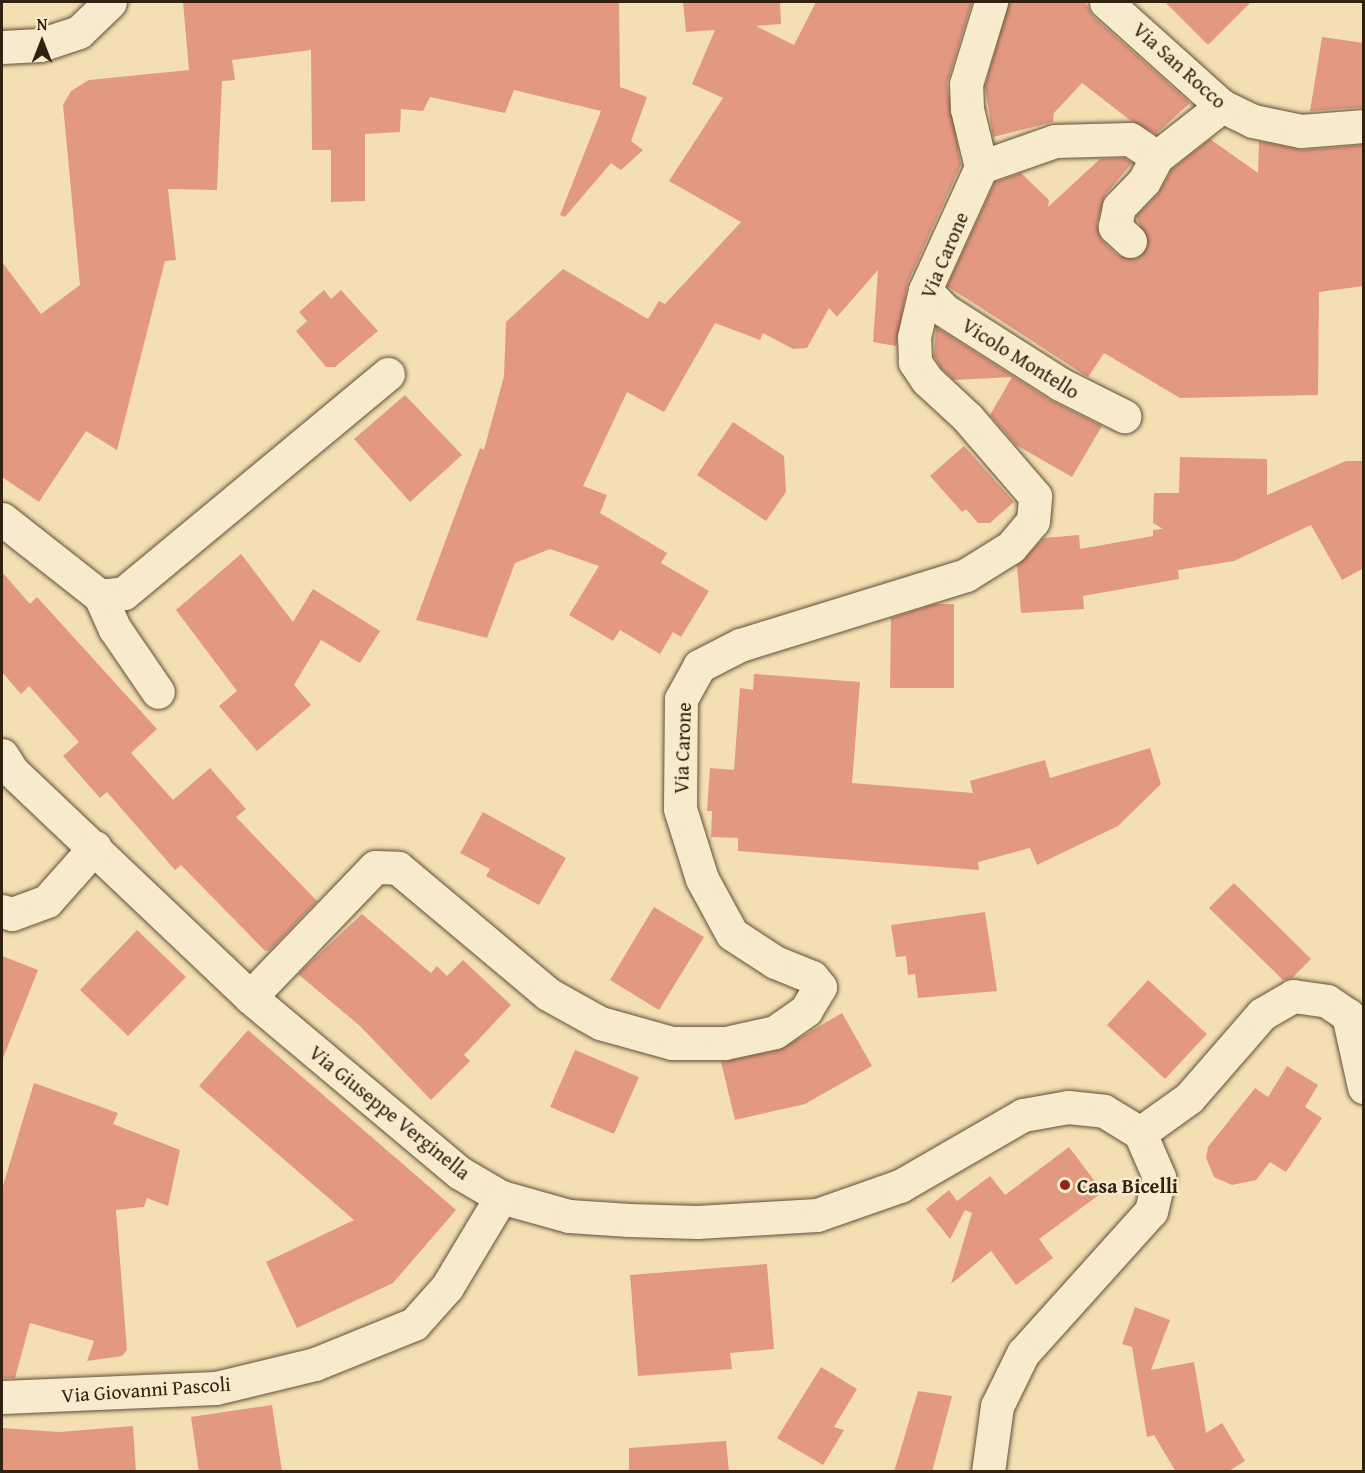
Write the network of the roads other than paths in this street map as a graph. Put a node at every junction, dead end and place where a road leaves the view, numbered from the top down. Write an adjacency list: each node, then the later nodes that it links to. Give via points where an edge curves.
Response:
1 (110, 2): 4 (street, via 79,32 40,45)
2 (991, 2): 8 (street, via 966,84 967,109)
3 (1106, 2): 5 (street, Via San Rocco)
4 (2, 47)
5 (1222, 106): 6 (street, Via San Rocco, via 1253,121 1301,130); 7 (street)
6 (1364, 126)
7 (1157, 157): 8 (street, via 1130,139 1055,141); 9 (street, via 1144,181 1119,207 1115,227)
8 (981, 167): 10 (street, Via Carone)
9 (1130, 241)
10 (925, 290): 12 (street, Vicolo Montello, via 944,310 1059,384); 19 (street, Via Carone, via 914,337 915,362 927,380 968,418 1035,496 1033,521 1011,547 966,575 740,645 699,666 681,699 680,809 702,879 732,933 775,962 812,976 820,987 806,1010 775,1032 725,1043 672,1043 600,1023 548,994 398,868 375,867)
11 (388, 374): 14 (street, via 124,593)
12 (1124, 416)
13 (2, 519): 14 (street)
14 (100, 596): 15 (street, via 115,629)
15 (158, 692)
16 (2, 755): 17 (street, Via Giuseppe Verginella, via 12,771)
17 (95, 847): 18 (street, via 47,901 12,914); 19 (street, Via Giuseppe Verginella)
18 (2, 911)
19 (250, 997): 22 (street, Via Giuseppe Verginella, via 460,1173)
20 (1364, 1087): 21 (street, via 1348,1015 1327,1001 1293,996 1262,1014 1189,1098)
21 (1140, 1133): 22 (street, Via Giuseppe Verginella, via 1104,1111 1068,1107 1023,1115 900,1186 817,1215 697,1222 629,1220 569,1216); 24 (street, via 1160,1177 1151,1211 1023,1353 997,1406)
22 (501, 1197): 23 (street, Via Giovanni Pascoli, via 447,1287 414,1324 315,1364 216,1388)
23 (2, 1397)
24 (988, 1472)

